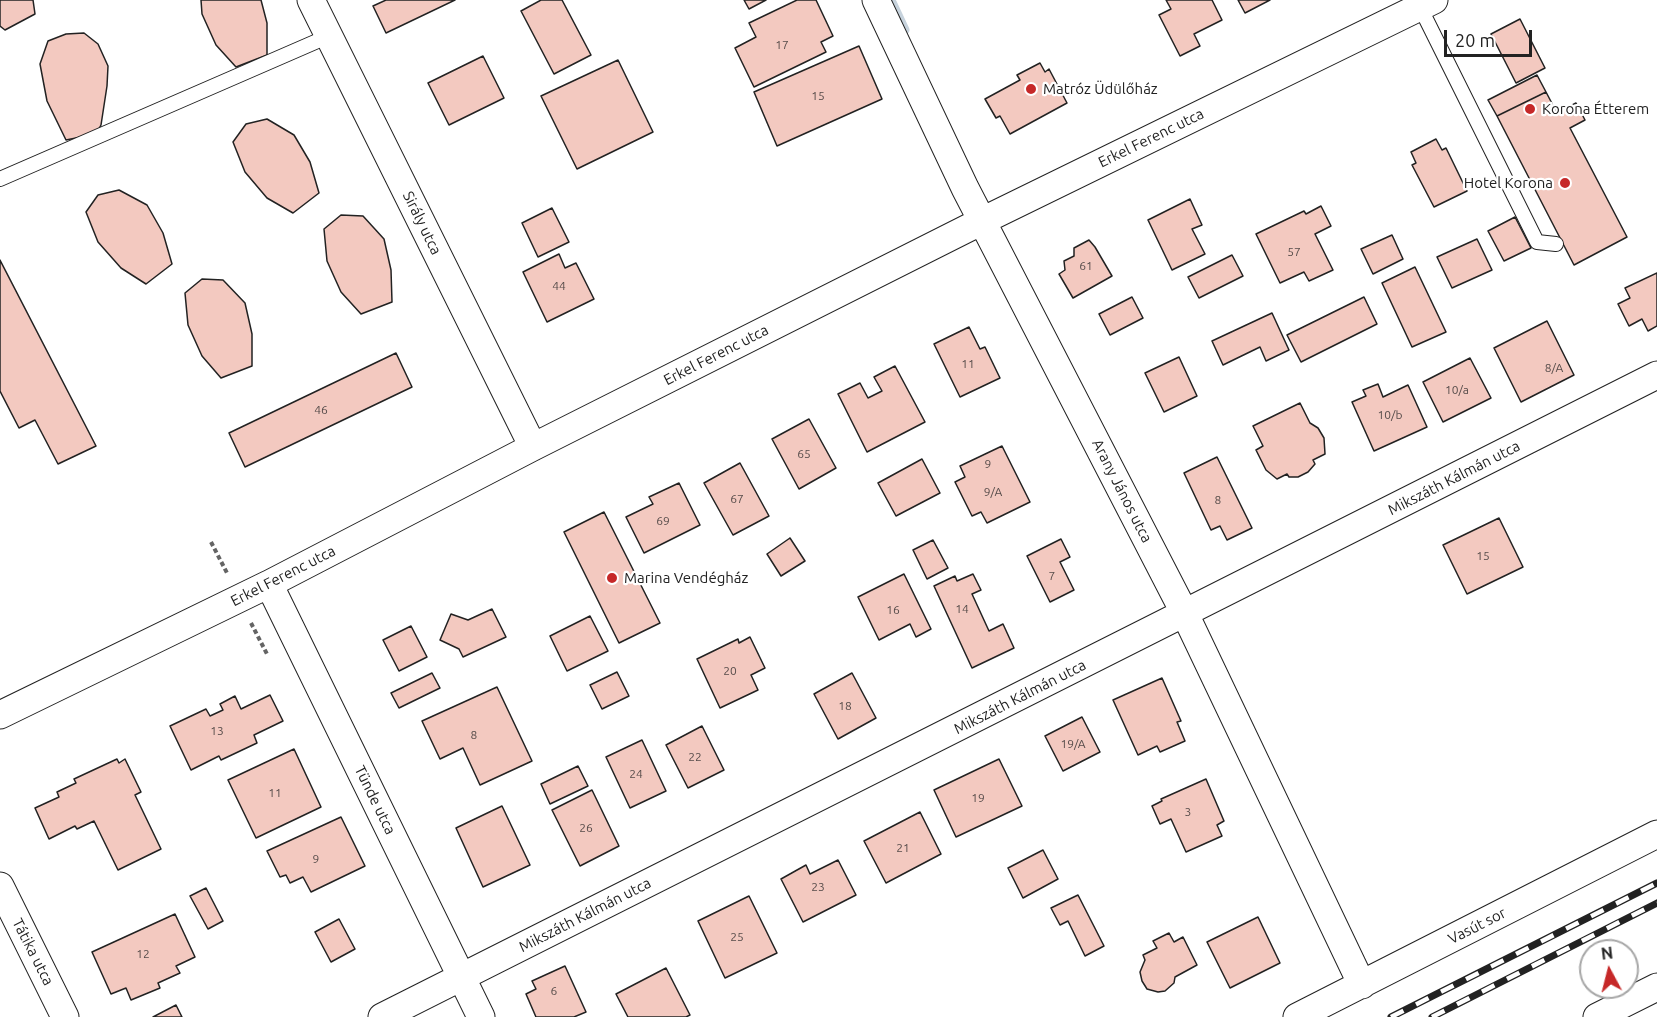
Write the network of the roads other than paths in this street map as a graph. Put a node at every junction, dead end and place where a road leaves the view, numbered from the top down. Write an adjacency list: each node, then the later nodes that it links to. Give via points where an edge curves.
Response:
1 (311, 0): 4 (street, Sirály utca)
2 (876, 0): 6 (street, Arany János utca)
3 (1427, 3): 6 (street, Erkel Ferenc utca); 7 (lane, via 1538,242)
4 (329, 36): 5 (lane); 9 (street, Sirály utca)
5 (0, 178)
6 (982, 221): 9 (street, Erkel Ferenc utca); 11 (street, Arany János utca)
7 (1557, 244)
8 (1657, 375): 11 (street, Mikszáth Kálmán utca)
9 (532, 447): 10 (street, Erkel Ferenc utca)
10 (269, 584): 12 (street, Erkel Ferenc utca); 15 (street, Tünde utca)
11 (1185, 614): 15 (street, Mikszáth Kálmán utca); 16 (street, Arany János utca)
12 (0, 715)
13 (1657, 834): 16 (street, Vasút sor)
14 (0, 886): 18 (street, Tátika utca)
15 (462, 976): 19 (street, Mikszáth Kálmán utca); 20 (street, Tünde utca)
16 (1362, 985): 21 (street, Vasút sor)
17 (1657, 987): 22 (street)
18 (65, 1017)
19 (382, 1017)
20 (481, 1017)
21 (1297, 1017)
22 (1598, 1017)

